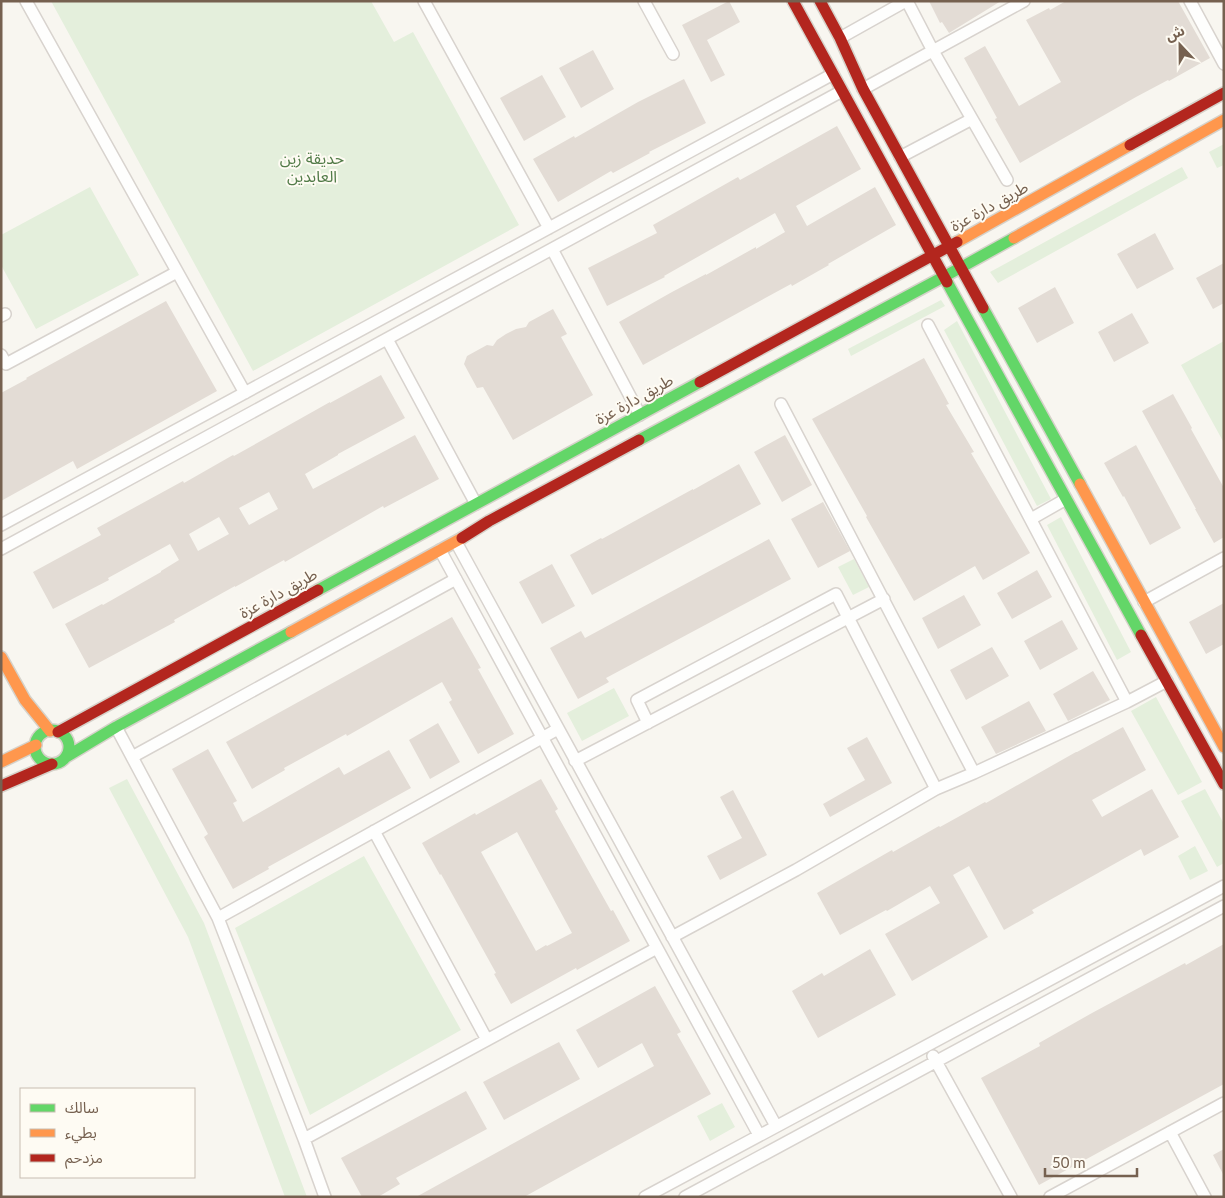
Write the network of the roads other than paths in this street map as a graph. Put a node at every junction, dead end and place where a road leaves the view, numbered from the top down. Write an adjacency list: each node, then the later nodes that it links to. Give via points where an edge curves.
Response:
1 (26, 1): 28 (street)
2 (424, 1): 23 (street)
3 (644, 1): 11 (street)
4 (793, 1): 13 (main road)
5 (820, 1): 9 (main road)
6 (906, 1): 9 (street); 10 (street)
7 (1024, 1): 10 (street)
8 (1190, 1): 12 (street)
9 (840, 38): 14 (main road)
10 (933, 51): 14 (street); 17 (street)
11 (673, 54)
12 (1224, 64)
13 (833, 74): 15 (main road); 21 (street)
14 (863, 89): 19 (main road)
15 (842, 91): 22 (street); 26 (main road)
16 (1224, 93): 24 (main road, طريق دارة عزة)
17 (972, 119): 19 (street); 20 (street)
18 (1224, 120): 27 (main road)
19 (900, 157): 24 (main road)
20 (1007, 180)
21 (614, 193): 22 (street); 23 (street)
22 (624, 210): 25 (street)
23 (549, 228): 29 (street)
24 (948, 247): 26 (main road, طريق دارة عزة); 27 (main road)
25 (552, 249): 31 (street); 39 (street)
26 (932, 256): 30 (main road); 39 (main road, طريق دارة عزة)
27 (960, 268): 30 (main road); 50 (main road)
28 (177, 272): 35 (street, via 6,364); 37 (street)
29 (467, 273): 31 (street); 34 (street)
30 (944, 276): 40 (main road); 44 (main road, via 489,521)
31 (477, 290): 33 (street)
32 (928, 325): 42 (street)
33 (387, 339): 36 (street); 41 (street)
34 (317, 354): 36 (street); 37 (street)
35 (1, 355)
36 (327, 372): 45 (street)
37 (245, 393): 43 (street)
38 (781, 404): 49 (street)
39 (640, 415): 41 (main road, طريق دارة عزة)
40 (1066, 499): 42 (street); 53 (main road)
41 (476, 504): 59 (main road, طريق دارة عزة)
42 (1030, 519): 55 (street)
43 (1, 525)
44 (456, 542): 46 (main road); 58 (street)
45 (1, 549)
46 (440, 550): 48 (street); 57 (main road)
47 (1224, 558): 50 (street)
48 (456, 579): 60 (street); 64 (street)
49 (884, 599): 51 (street); 68 (street)
50 (1144, 602): 62 (main road)
51 (848, 618): 56 (street); 56 (street, via 836,594 637,700); 71 (street)
52 (1, 657): 54 (main road)
53 (1166, 680): 55 (street); 69 (main road)
54 (25, 700): 59 (main road); 61 (main road)
55 (1127, 702): 68 (street)
56 (648, 723): 65 (street)
57 (116, 727): 63 (main road); 64 (street)
58 (558, 729): 60 (street); 65 (street)
59 (54, 731): 61 (main road, via 41,735); 63 (main road, via 68,740)
60 (542, 738): 72 (street); 77 (street)
61 (37, 742): 66 (main road); 67 (main road, via 41,760)
62 (1224, 747)
63 (66, 756): 67 (main road)
64 (132, 757): 75 (street)
65 (575, 761): 76 (street)
66 (1, 762)
67 (52, 764): 70 (main road)
68 (974, 773): 71 (street)
69 (1224, 784)
70 (1, 786)
71 (936, 789): 76 (street)
72 (374, 831): 75 (street); 78 (street)
73 (1224, 886): 79 (street)
74 (1224, 906): 80 (street)
75 (218, 918): 85 (street)
76 (672, 937): 82 (street)
77 (657, 948): 78 (street); 84 (street)
78 (487, 1040): 85 (street)
79 (928, 1045): 80 (street); 82 (street)
80 (936, 1061): 88 (street); 89 (street)
81 (1224, 1103): 83 (street)
82 (776, 1126): 84 (street)
83 (1170, 1132): 90 (street); 91 (street)
84 (760, 1135): 87 (street)
85 (304, 1139): 86 (street)
86 (325, 1197)
87 (645, 1197)
88 (685, 1197)
89 (1011, 1197)
90 (1050, 1197)
91 (1205, 1197)

